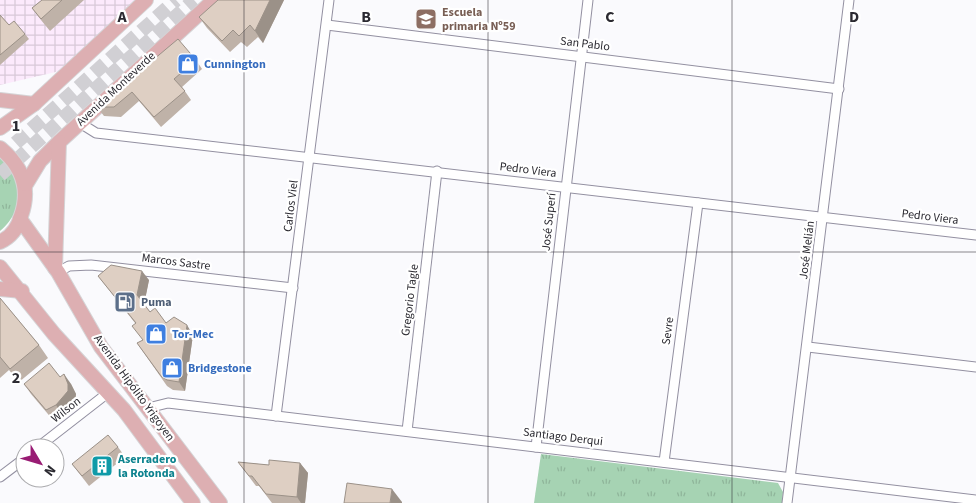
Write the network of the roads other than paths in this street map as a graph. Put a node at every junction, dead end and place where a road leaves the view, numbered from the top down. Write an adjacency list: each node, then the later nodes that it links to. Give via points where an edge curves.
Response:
1 (146, 0): 10 (main road)
2 (214, 0): 11 (main road, Avenida Monteverde)
3 (329, 0): 6 (street, Carlos Viel)
4 (588, 0): 7 (street, José Superí)
5 (849, 0): 8 (street, José Melián)
6 (327, 25): 7 (street, San Pablo); 15 (street, Carlos Viel)
7 (581, 56): 8 (street, San Pablo); 18 (street, José Superí)
8 (839, 89): 20 (street, José Melián)
9 (0, 100): 10 (main road)
10 (34, 104): 12 (main road)
11 (80, 123): 13 (main road, Avenida Monteverde); 15 (street, Pedro Viera, via 105,134)
12 (0, 128)
13 (59, 142): 17 (main road, Avenida Monteverde, via 40,161); 25 (main road)
14 (0, 148): 17 (main road, via 18,167)
15 (310, 157): 16 (street, Pedro Viera); 27 (street, Carlos Viel)
16 (437, 171): 18 (street, Pedro Viera); 34 (street, Gregorio Tagle)
17 (26, 184): 21 (main road, via 26,202)
18 (565, 187): 19 (street, Pedro Viera); 36 (street, José Superí)
19 (698, 203): 20 (street, Pedro Viera); 37 (street, Sevre)
20 (823, 217): 22 (street, Pedro Viera); 29 (street, José Melián)
21 (20, 219): 23 (main road, via 16,228); 25 (main road, Avenida Hipólito Yrigoyen)
22 (976, 235)
23 (0, 242)
24 (0, 267): 28 (main road, Avenida Hipólito Yrigoyen)
25 (56, 270): 27 (street, Marcos Sastre, via 91,265); 32 (main road, Avenida Hipólito Yrigoyen, via 101,347)
26 (0, 288): 28 (main road)
27 (293, 288): 33 (street, Carlos Viel)
28 (22, 291): 31 (main road, Avenida Hipólito Yrigoyen, via 54,334)
29 (808, 347): 30 (street); 40 (street, José Melián)
30 (976, 367)
31 (109, 392): 35 (street, Wilson); 42 (main road, Avenida Hipólito Yrigoyen)
32 (148, 408): 33 (street, Santiago Derqui, via 168,403); 43 (main road, Avenida Hipólito Yrigoyen)
33 (276, 416): 34 (street, Santiago Derqui)
34 (407, 431): 36 (street, Santiago Derqui)
35 (50, 438)
36 (536, 447): 37 (street, Santiago Derqui)
37 (664, 462): 40 (street, Santiago Derqui)
38 (15, 466): 39 (street)
39 (0, 477)
40 (790, 479): 41 (street, Santiago Derqui); 44 (street, José Melián)
41 (976, 500)
42 (193, 503)
43 (220, 503)
44 (787, 503)

